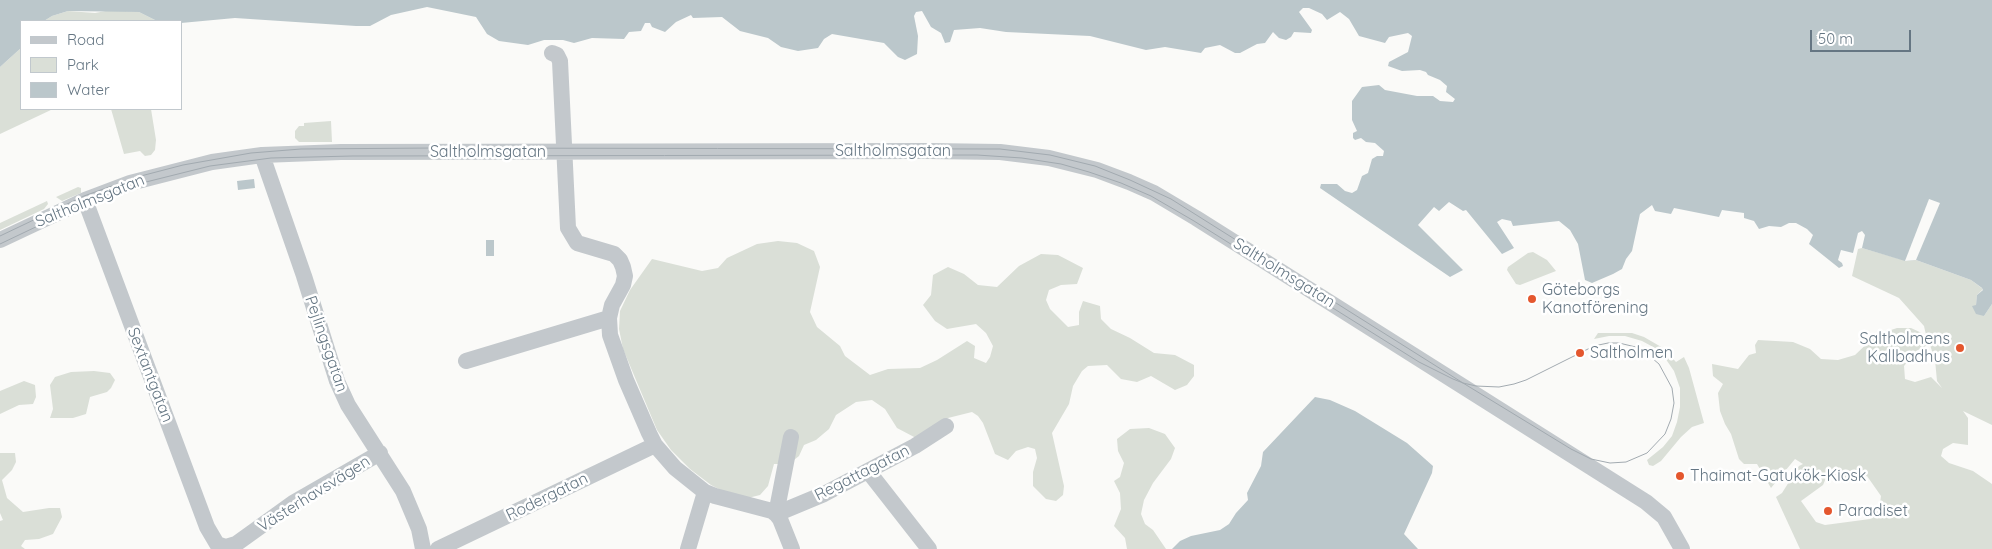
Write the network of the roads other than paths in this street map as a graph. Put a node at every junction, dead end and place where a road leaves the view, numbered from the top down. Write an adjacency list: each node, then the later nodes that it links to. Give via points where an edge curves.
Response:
1 (552, 53): 2 (street, via 560,62)
2 (564, 152): 3 (street, Saltholmsgatan); 6 (street, via 566,215 570,234 577,243 614,254 623,267 623,285); 21 (street, Saltholmsgatan, via 988,151 1049,158 1097,170 1154,193 1196,218 1646,502 1664,517)
3 (262, 155): 4 (street, Saltholmsgatan, via 169,172); 11 (street, Pejlingsgatan, via 337,381 348,405)
4 (85, 200): 5 (street, Saltholmsgatan); 15 (street, Sextantgatan, via 207,527 213,540)
5 (0, 240)
6 (609, 318): 7 (street); 10 (street, via 613,348)
7 (466, 361)
8 (946, 426): 12 (street, Regattagatan)
9 (791, 437): 14 (street)
10 (655, 445): 13 (street, via 675,468); 17 (street, Rodergatan)
11 (380, 453): 15 (street, Västerhavsvägen, via 292,503 236,544); 16 (street, Pejlingsgatan, via 414,513)
12 (868, 471): 14 (street, Regattagatan); 20 (street)
13 (705, 492): 14 (street); 18 (street)
14 (776, 514): 19 (street)
15 (221, 546)
16 (423, 549)
17 (438, 549)
18 (688, 549)
19 (792, 549)
20 (929, 549)
21 (1682, 549)

